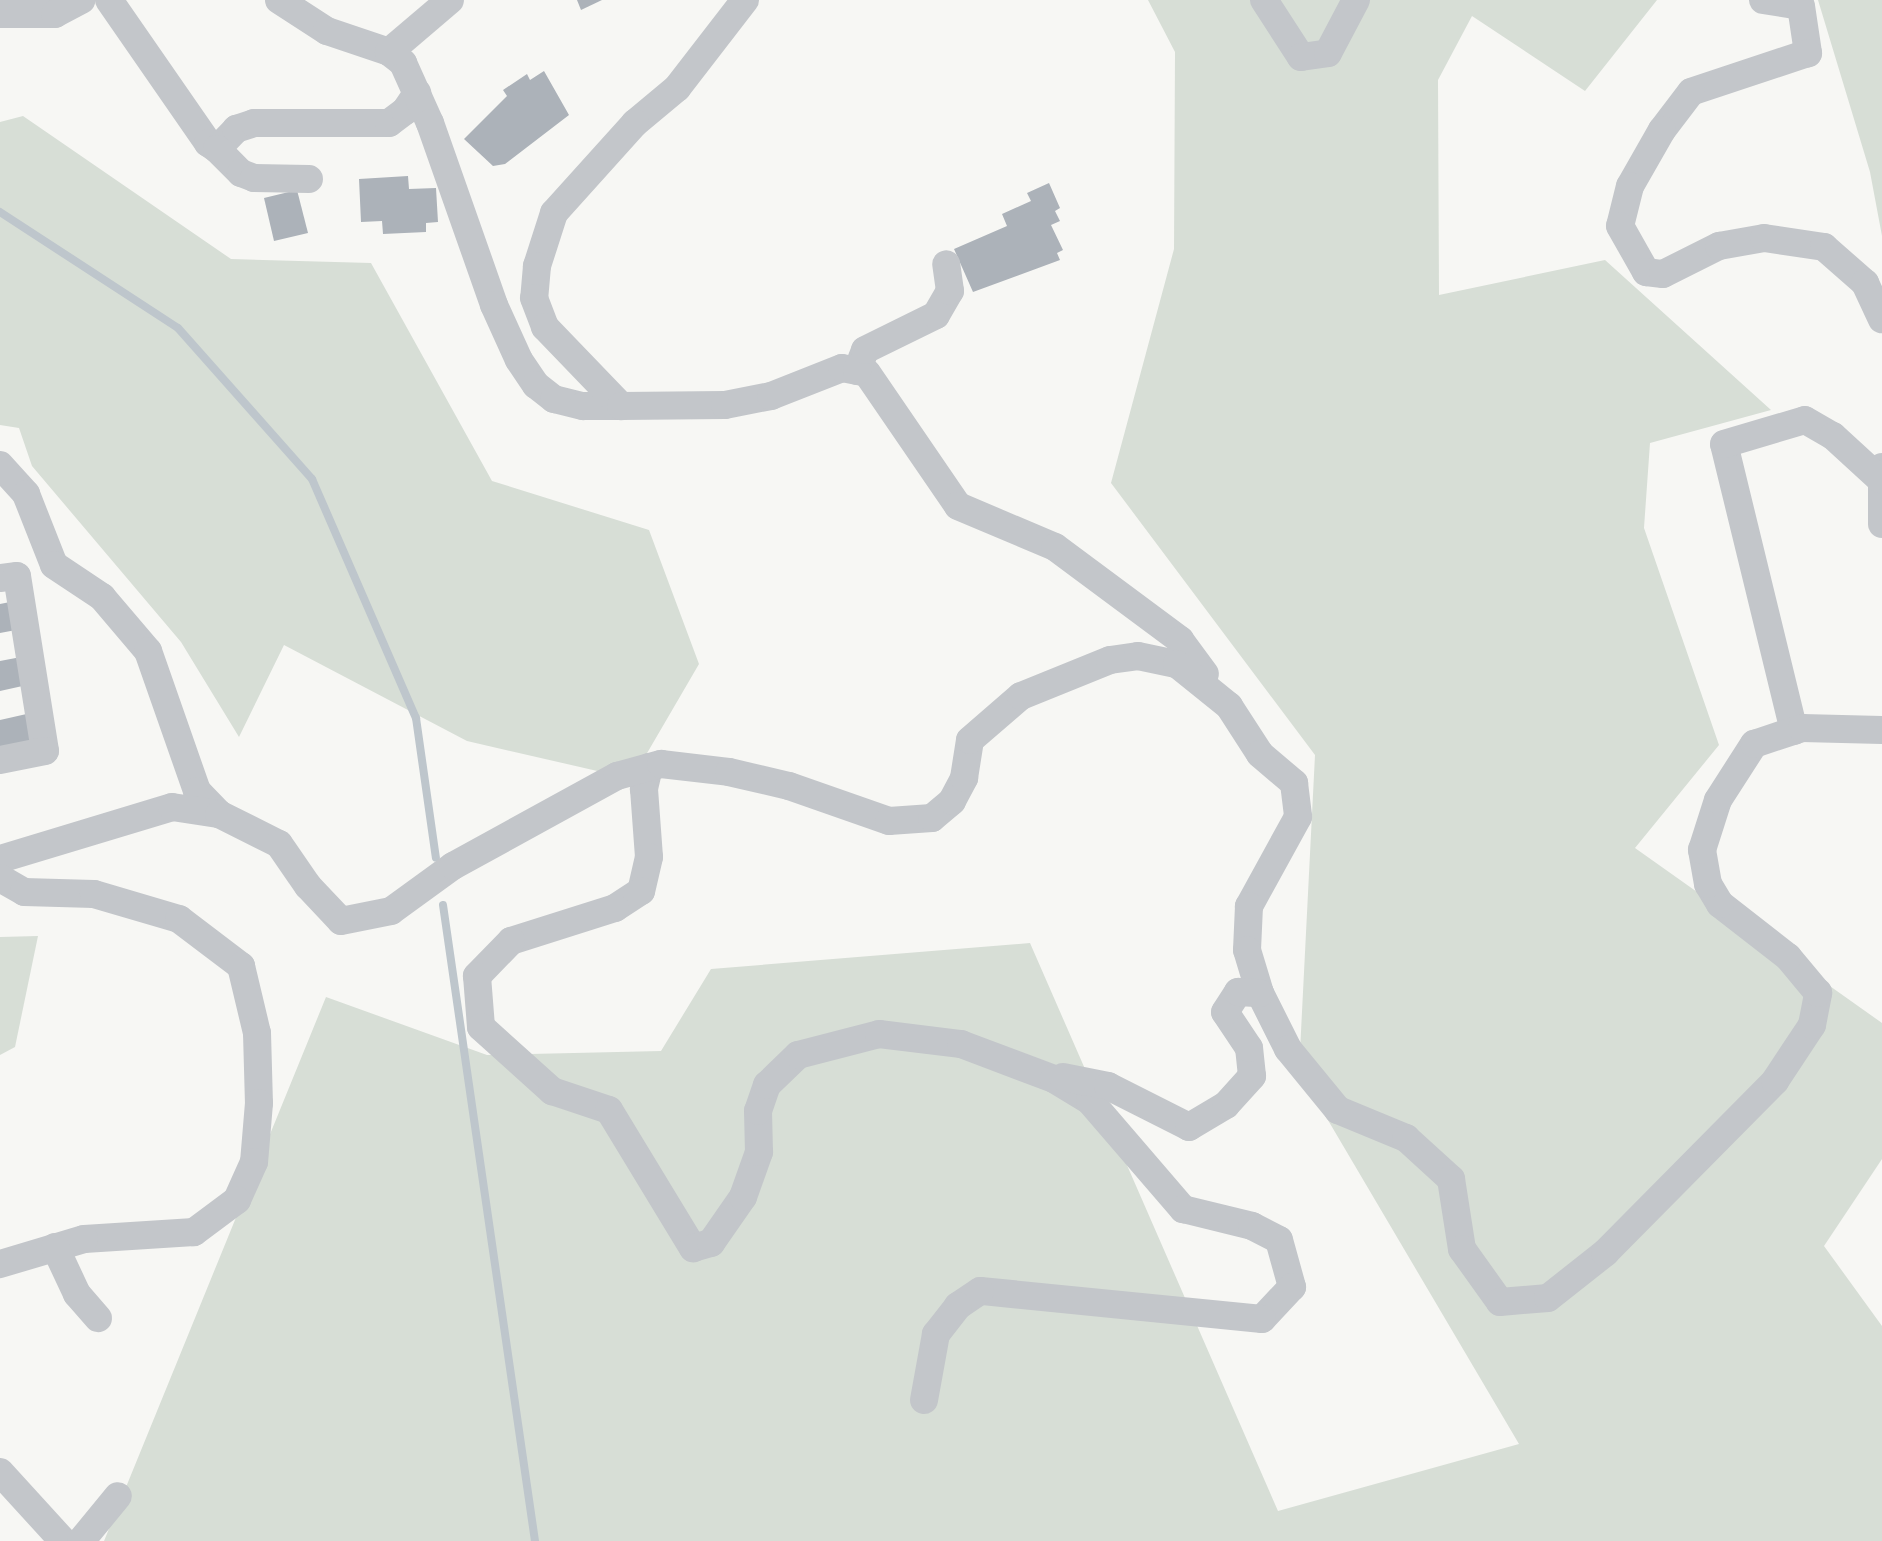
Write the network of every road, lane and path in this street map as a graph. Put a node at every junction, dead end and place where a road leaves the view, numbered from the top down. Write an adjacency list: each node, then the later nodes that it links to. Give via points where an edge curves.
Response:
1 (80, 0): 9 (street, via 55,14)
2 (109, 0): 12 (street, via 208,143)
3 (279, 0): 10 (street, via 327,32)
4 (450, 0): 10 (street)
5 (745, 0): 17 (street, via 677,88 635,123 554,213 537,266 534,298 545,327)
6 (1264, 0): 7 (street, via 1301,57 1328,53)
7 (1356, 0)
8 (1763, 0): 15 (street, via 1801,6 1808,53 1691,92 1662,130 1630,186 1620,226 1646,272 1664,274 1719,246 1764,238 1824,247 1865,283)
9 (0, 14)
10 (389, 52): 11 (street, via 403,63)
11 (417, 93): 12 (street, via 405,111 389,122 254,123 236,129); 17 (street, via 494,305 536,386 554,399 583,406)
12 (217, 149): 13 (street, via 241,173 254,178)
13 (309, 179)
14 (946, 264): 16 (street, via 950,291 936,315 865,350)
15 (1882, 319)
16 (857, 371): 17 (street, via 842,368 771,396 725,405); 22 (street, via 867,373 892,404 958,506 1055,547 1180,640)
17 (621, 406)
18 (0, 465): 27 (street, via 26,494 54,565 103,597 148,651 197,791)
19 (1881, 473): 20 (street); 24 (street, via 1805,420 1724,444)
20 (1882, 524)
21 (0, 578): 25 (street, via 17,576 45,751)
22 (1229, 706): 26 (street, via 1177,664 1138,656 1110,660 1021,696 970,740 964,778 952,801 932,818 889,821 789,786 729,772 661,764); 30 (street, via 1260,754 1294,783 1298,817 1250,906 1247,950)
23 (1882, 730): 24 (street)
24 (1794, 731): 30 (street, via 1754,744 1718,800 1702,850 1707,884 1720,904 1788,957 1818,993 1812,1026 1775,1081 1605,1254 1548,1298 1500,1302 1462,1249 1451,1180 1406,1138 1338,1110 1288,1049)
25 (0, 760)
26 (649, 767): 27 (street, via 617,775 453,866 391,911 341,921 308,886 279,844); 31 (street, via 644,789 649,857 641,891 615,908 511,941 477,976 481,1027 552,1091 609,1110 694,1248 711,1242 743,1197 759,1152 758,1111 767,1085 798,1055 878,1034 961,1044)
27 (219, 814): 28 (street, via 172,807)
28 (0, 859)
29 (0, 878): 32 (street, via 24,892 94,894 179,919 241,967 257,1033 259,1103 254,1162 237,1199 194,1232 84,1239)
30 (1259, 993): 31 (street, via 1238,992 1225,1012 1249,1048 1252,1076 1226,1105 1189,1127 1108,1086)
31 (1037, 1072): 35 (street, via 1090,1101 1184,1209 1252,1226 1279,1240 1292,1287 1262,1320 980,1292 958,1306 936,1334)
32 (55, 1247): 33 (street); 34 (street, via 77,1294)
33 (0, 1264)
34 (98, 1318)
35 (924, 1400)
36 (0, 1472): 38 (street)
37 (118, 1496): 39 (street)
38 (63, 1541)
39 (81, 1541)

